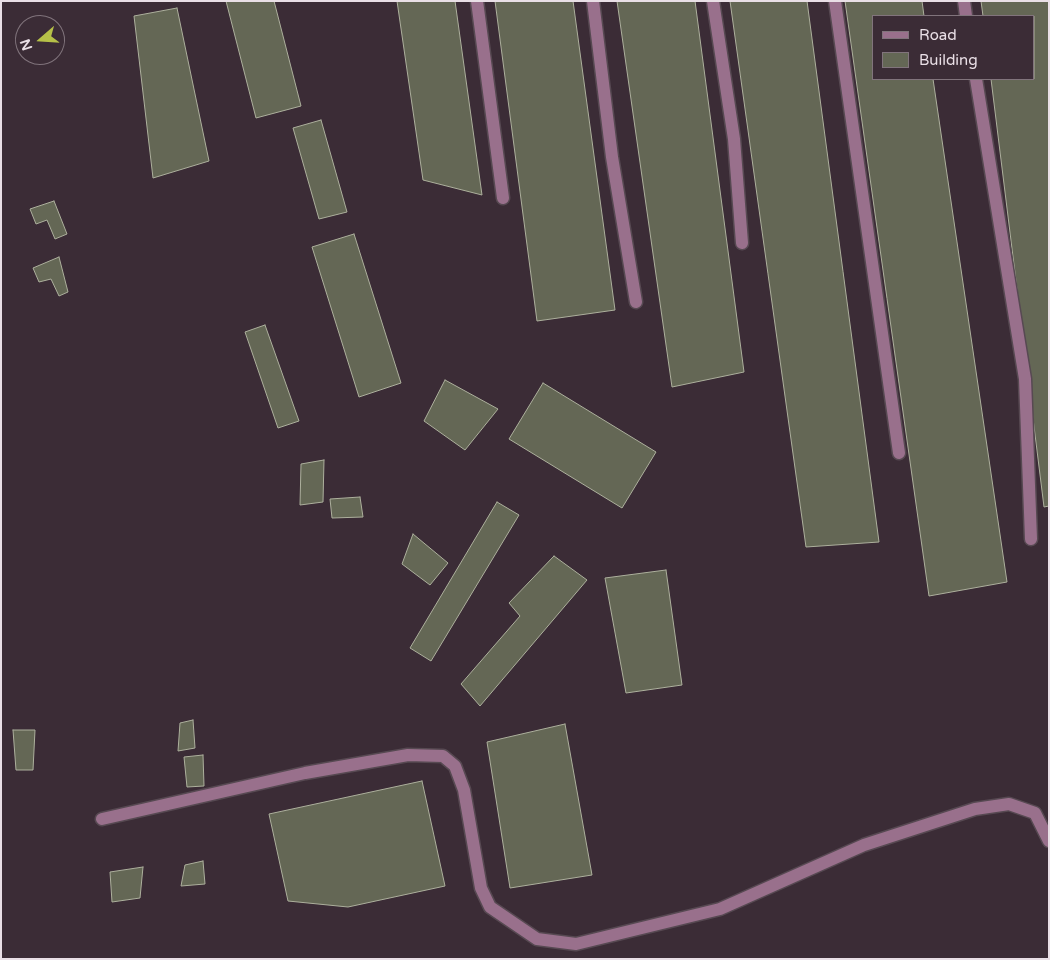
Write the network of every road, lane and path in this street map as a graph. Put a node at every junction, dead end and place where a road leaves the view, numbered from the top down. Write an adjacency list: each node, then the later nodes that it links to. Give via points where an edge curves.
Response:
1 (477, 1): 8 (street)
2 (594, 1): 10 (street, via 612,158)
3 (713, 1): 9 (street, via 734,139)
4 (835, 1): 11 (street)
5 (964, 1): 6 (street)
6 (966, 15)
7 (976, 80): 12 (street, via 1025,379)
8 (503, 198)
9 (742, 243)
10 (636, 302)
11 (899, 453)
12 (1030, 539)
13 (102, 819): 14 (street, via 305,773 408,755 443,756 455,766 464,790 480,888 490,907 537,939 576,944 720,909 864,845 975,809 1010,804 1035,813)
14 (1049, 842)

